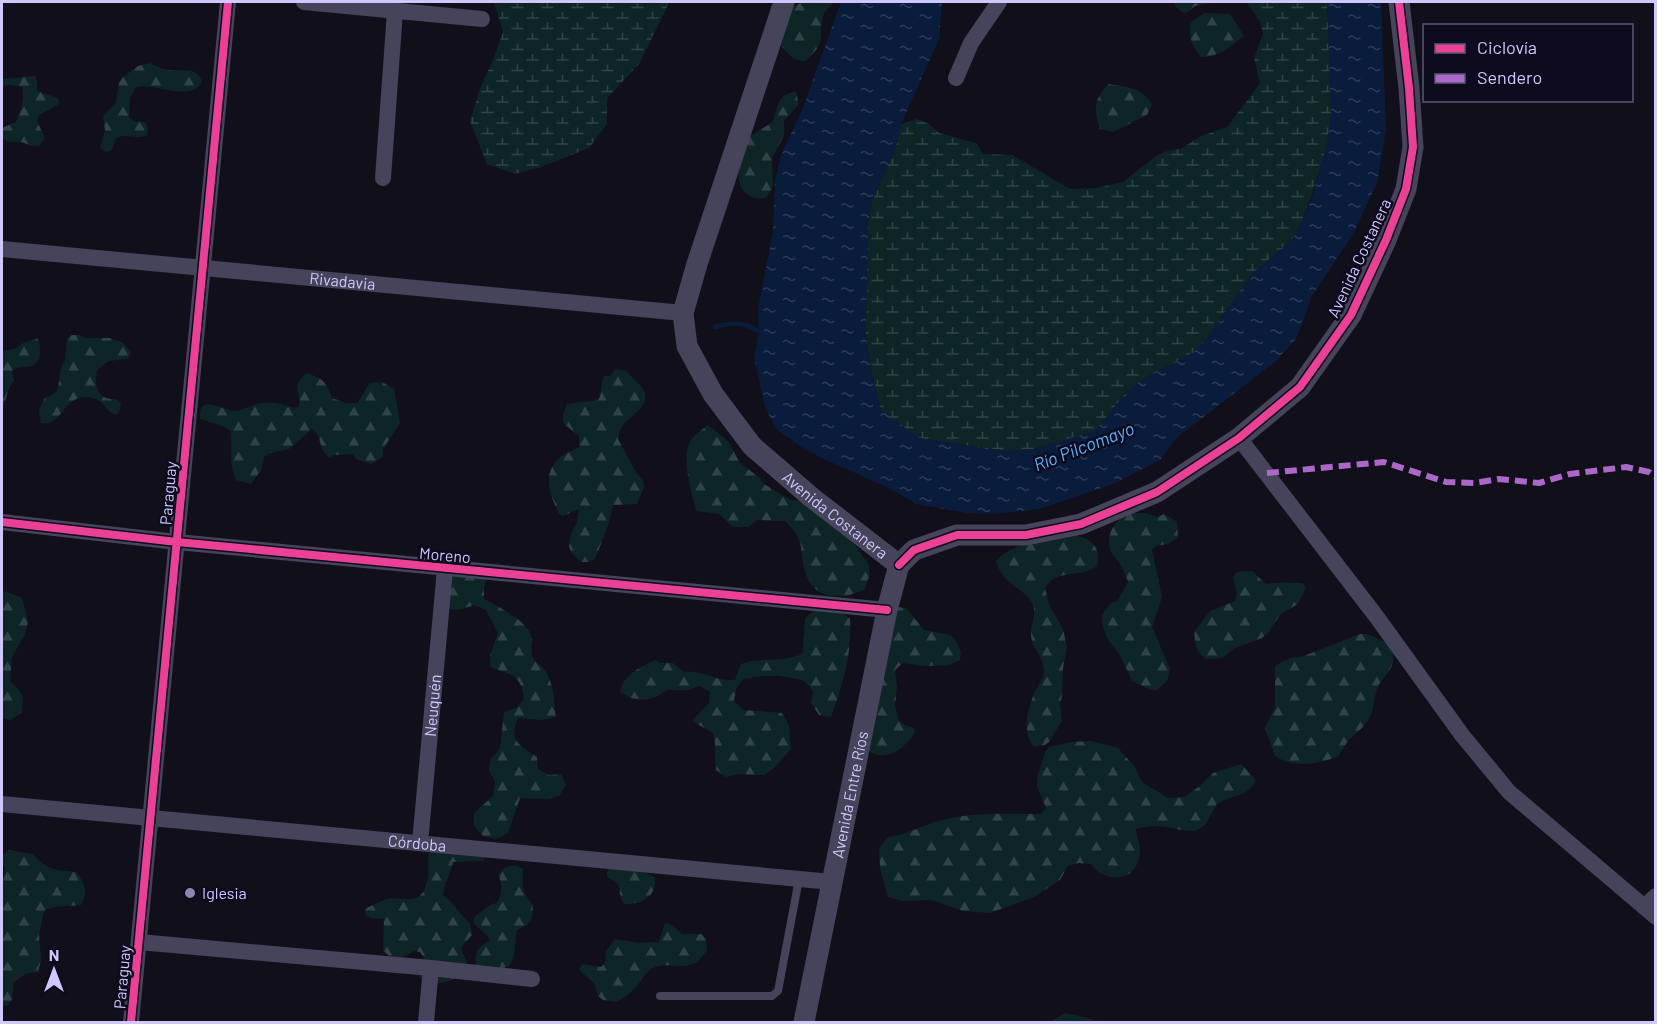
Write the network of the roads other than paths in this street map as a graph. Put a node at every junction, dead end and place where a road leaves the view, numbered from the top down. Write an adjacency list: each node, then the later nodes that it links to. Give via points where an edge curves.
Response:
1 (228, 2): 11 (street, Paraguay)
2 (304, 2): 6 (street)
3 (784, 2): 12 (street, Avenida Costanera)
4 (999, 2): 8 (street, via 971,44)
5 (1399, 2): 13 (street, Avenida Costanera, via 1413,147 1406,189 1352,315 1300,387)
6 (395, 10): 7 (street); 9 (street)
7 (482, 19)
8 (956, 78)
9 (383, 178)
10 (2, 249): 11 (street, Rivadavia)
11 (203, 268): 12 (street, Rivadavia); 15 (street, Paraguay)
12 (683, 314): 16 (street, Avenida Costanera, via 687,346 713,394 752,446)
13 (1239, 438): 16 (street, Avenida Costanera, via 1157,492 1081,524 1026,535 957,535 914,550); 24 (street, via 1509,792)
14 (2, 522): 15 (street, Moreno)
15 (177, 542): 17 (street, Moreno); 20 (street, Paraguay)
16 (899, 565): 18 (street, Avenida Entre Ríos)
17 (445, 568): 18 (street, Moreno); 21 (street, Neuquén)
18 (887, 610): 23 (street, Avenida Entre Ríos)
19 (2, 804): 20 (street, Córdoba)
20 (151, 818): 21 (street, Córdoba); 25 (street, Paraguay)
21 (420, 843): 22 (street, Córdoba)
22 (799, 879): 23 (street, Córdoba); 28 (lane, via 778,991 772,996)
23 (832, 882): 31 (street, Avenida Entre Ríos)
24 (1652, 907)
25 (139, 942): 26 (street); 29 (street, Paraguay)
26 (431, 968): 27 (street); 30 (street)
27 (532, 979)
28 (660, 996)
29 (131, 1023)
30 (426, 1023)
31 (804, 1023)

